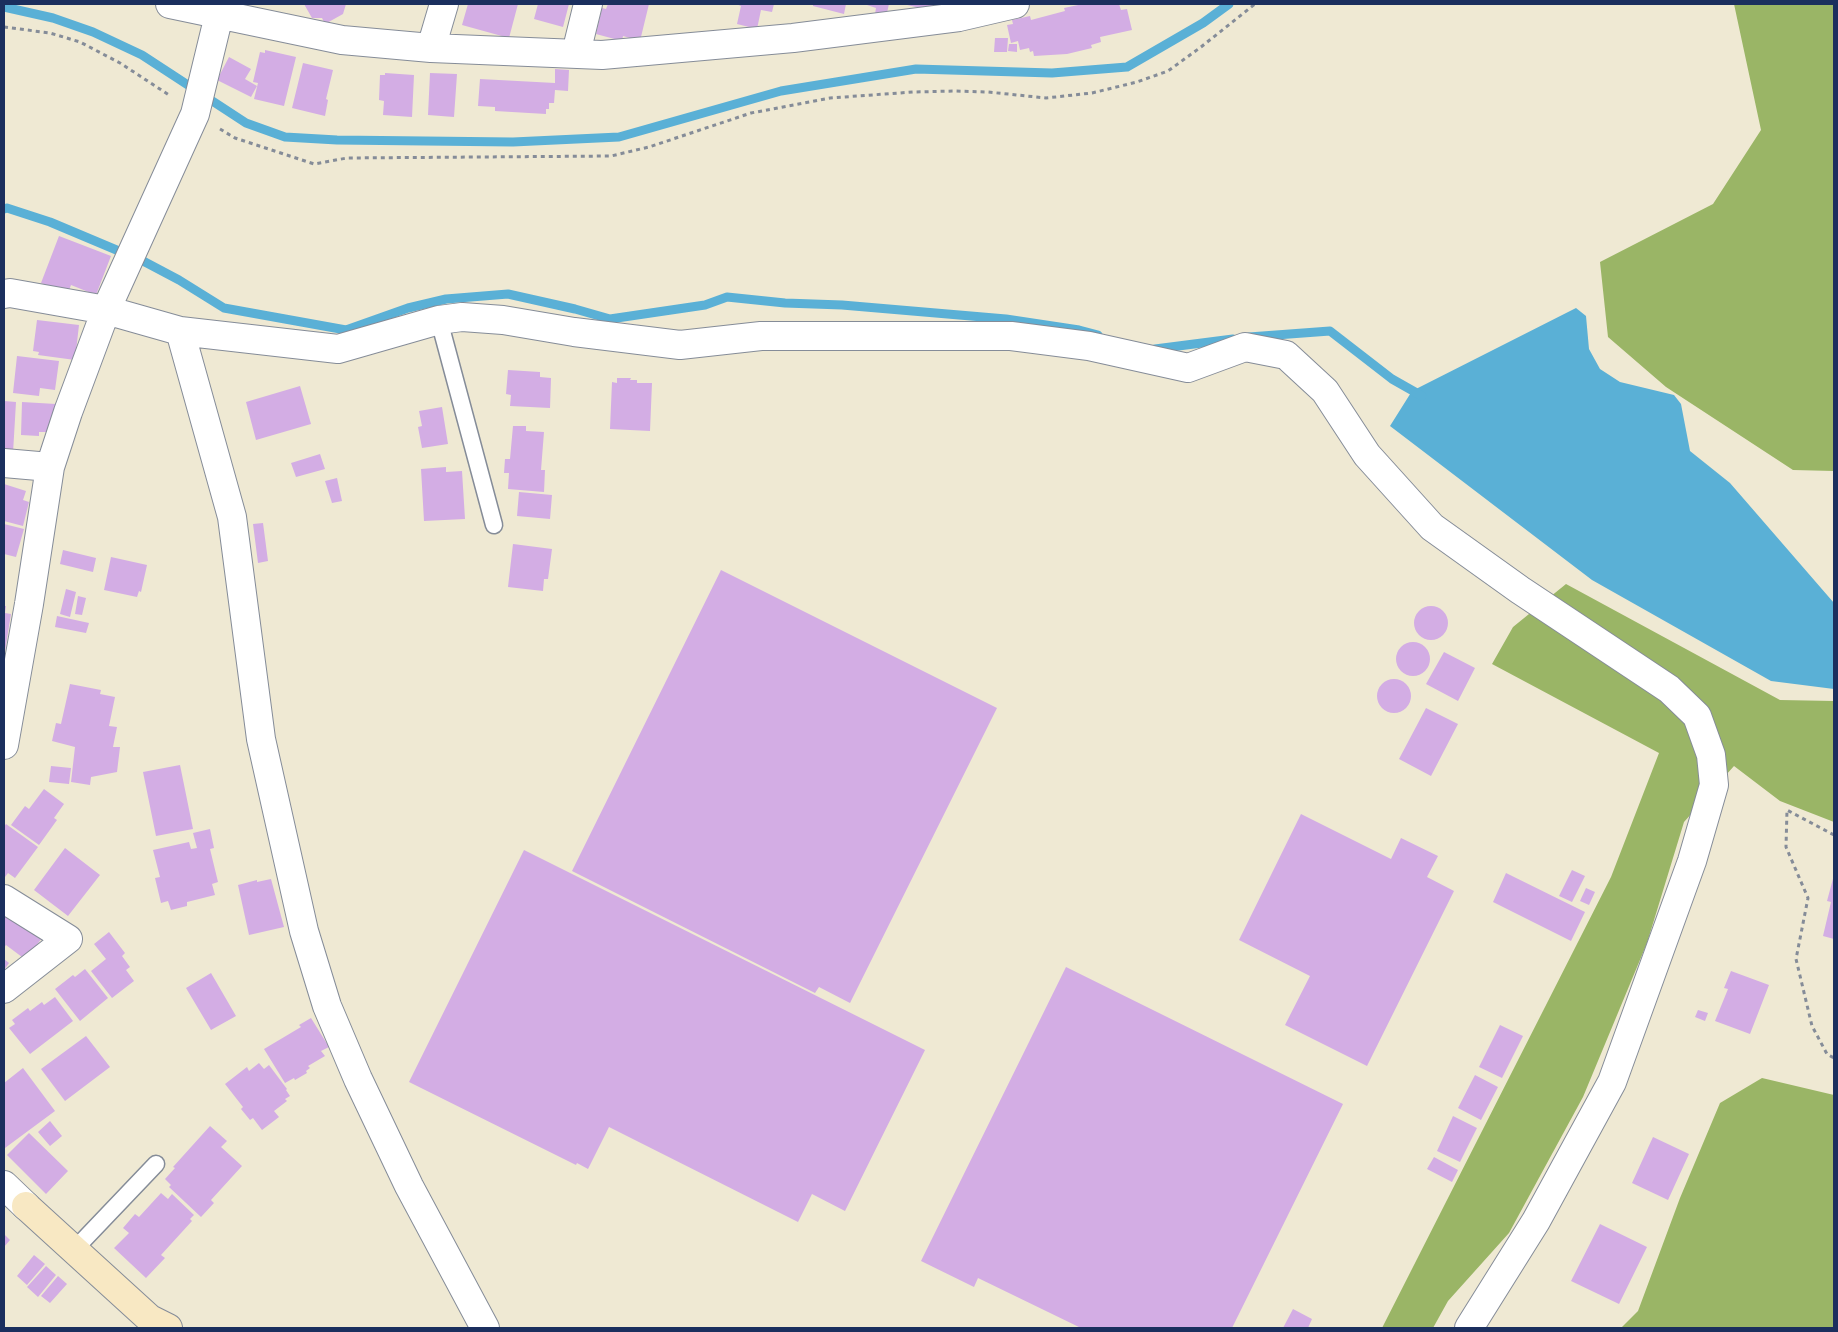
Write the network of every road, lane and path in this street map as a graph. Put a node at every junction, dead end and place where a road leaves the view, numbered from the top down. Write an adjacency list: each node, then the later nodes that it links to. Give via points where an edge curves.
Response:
1 (170, 4): 8 (street)
2 (444, 4): 10 (street)
3 (588, 4): 11 (street)
4 (1015, 4): 6 (street)
5 (1255, 4): 12 (path, via 1168,71 1092,93 1046,98 988,92 913,92 830,98 751,113 649,147 611,156 347,158 314,164 235,138)
6 (957, 10): 11 (street, via 793,38 602,55)
7 (262, 13): 8 (street); 10 (street, via 342,40)
8 (219, 15): 12 (street)
9 (4, 27): 12 (path, via 50,33 80,42 120,63)
10 (431, 48): 11 (street)
11 (576, 53)
12 (195, 114): 14 (street)
13 (4, 294): 14 (street)
14 (106, 310): 16 (street); 18 (street)
15 (439, 320): 16 (street, via 338,349); 19 (lane); 30 (street, via 462,317 503,320 680,345 760,336 1011,336 1089,346 1188,368 1245,347 1286,355 1325,391 1367,455 1432,527 1669,689 1697,716 1711,755 1714,786 1692,861 1612,1082 1536,1221)
16 (180, 331): 29 (street, via 232,517 261,739 304,931 327,1006 358,1079 409,1186)
17 (4, 463): 18 (street)
18 (50, 466): 20 (street)
19 (494, 524)
20 (4, 745)
21 (1834, 835): 24 (path, via 1787,810 1786,847 1808,898 1796,959 1812,1026 1827,1054)
22 (4, 899): 23 (street, via 68,939)
23 (4, 990)
24 (1834, 1058)
25 (156, 1164): 27 (lane)
26 (4, 1185): 27 (street)
27 (74, 1250): 28 (street, via 150,1319)
28 (168, 1328)
29 (485, 1328)
30 (1469, 1328)

